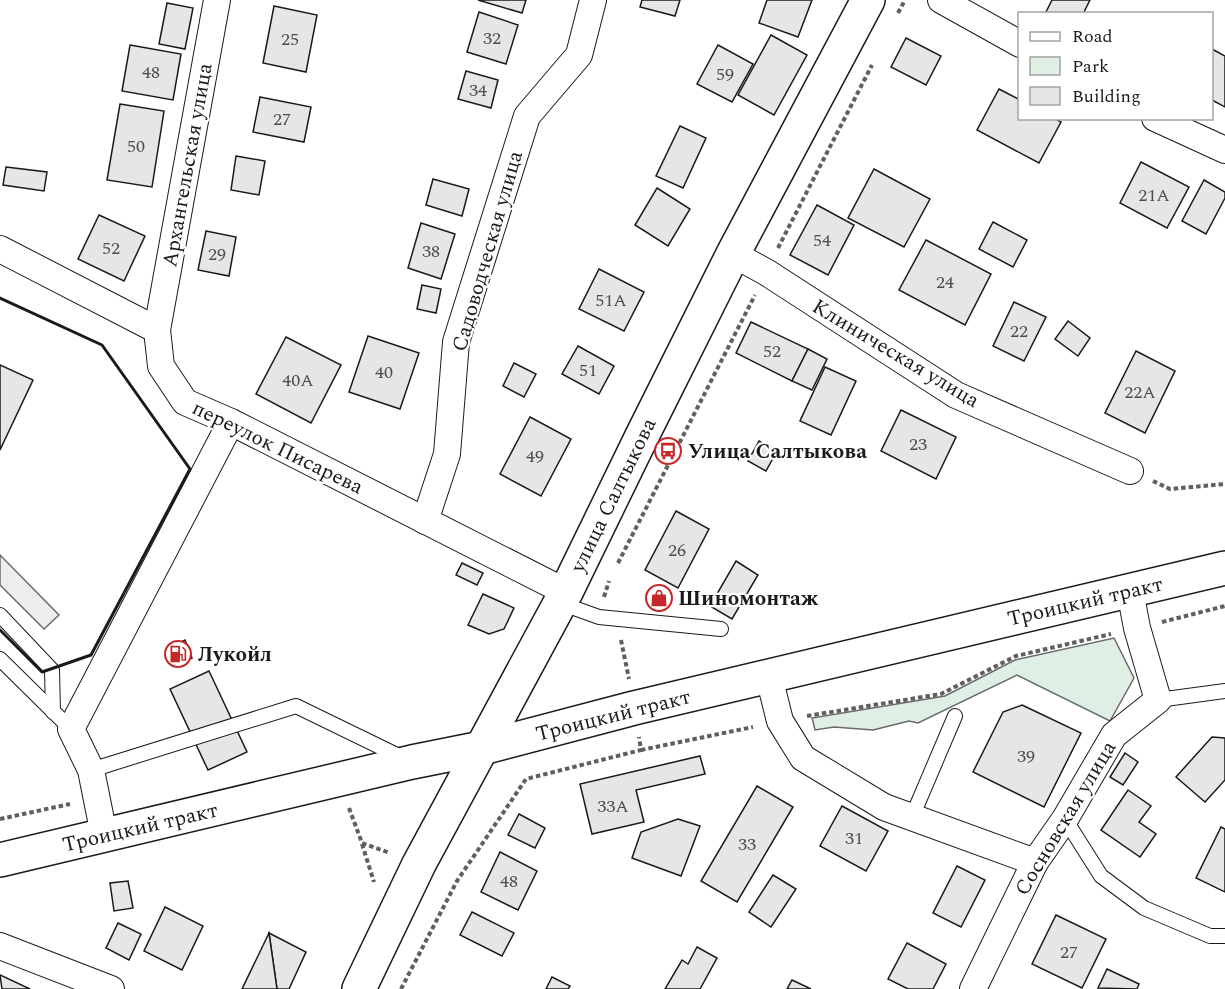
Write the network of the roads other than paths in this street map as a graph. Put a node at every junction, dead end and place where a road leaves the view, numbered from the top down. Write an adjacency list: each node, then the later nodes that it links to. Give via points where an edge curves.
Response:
1 (217, 0): 10 (street, Архангельская улица)
2 (593, 0): 13 (street, Садоводческая улица, via 579,54 527,116 456,342 447,454)
3 (868, 0): 9 (main road, улица Салтыкова)
4 (941, 0): 5 (street)
5 (1018, 43)
6 (1159, 120): 7 (street)
7 (1225, 150)
8 (0, 249): 10 (street)
9 (733, 254): 12 (street, Клиническая улица, via 957,395); 16 (main road, улица Салтыкова)
10 (157, 330): 11 (street, переулок Писарева, via 161,366 185,402)
11 (231, 422): 13 (street, переулок Писарева); 25 (street)
12 (1130, 471)
13 (425, 521): 16 (street, переулок Писарева)
14 (1225, 571): 15 (main road, Троицкий тракт)
15 (1130, 591): 20 (main road, Троицкий тракт); 22 (street)
16 (563, 598): 18 (lane, via 599,617); 26 (main road, улица Салтыкова)
17 (0, 615): 23 (lane, via 52,670)
18 (721, 629)
19 (0, 659): 23 (lane)
20 (770, 677): 26 (main road, Троицкий тракт); 29 (street, via 780,721 803,758 884,807)
21 (1225, 691): 22 (lane)
22 (1158, 700): 30 (street, Сосновская улица, via 1114,735)
23 (53, 712): 25 (lane)
24 (955, 716): 29 (lane)
25 (71, 729): 28 (street)
26 (482, 748): 27 (main road, Троицкий тракт); 37 (main road, улица Салтыкова, via 419,864)
27 (412, 762): 28 (lane, via 296,706); 31 (main road, Троицкий тракт)
28 (91, 770): 31 (street)
29 (912, 817): 33 (street)
30 (1065, 819): 33 (street, Сосновская улица); 34 (lane, via 1101,876 1144,908 1210,936)
31 (104, 835): 32 (main road, Троицкий тракт)
32 (0, 860)
33 (1035, 862): 38 (street, Сосновская улица)
34 (1225, 936)
35 (0, 946): 36 (street)
36 (111, 989)
37 (359, 989)
38 (973, 989)

